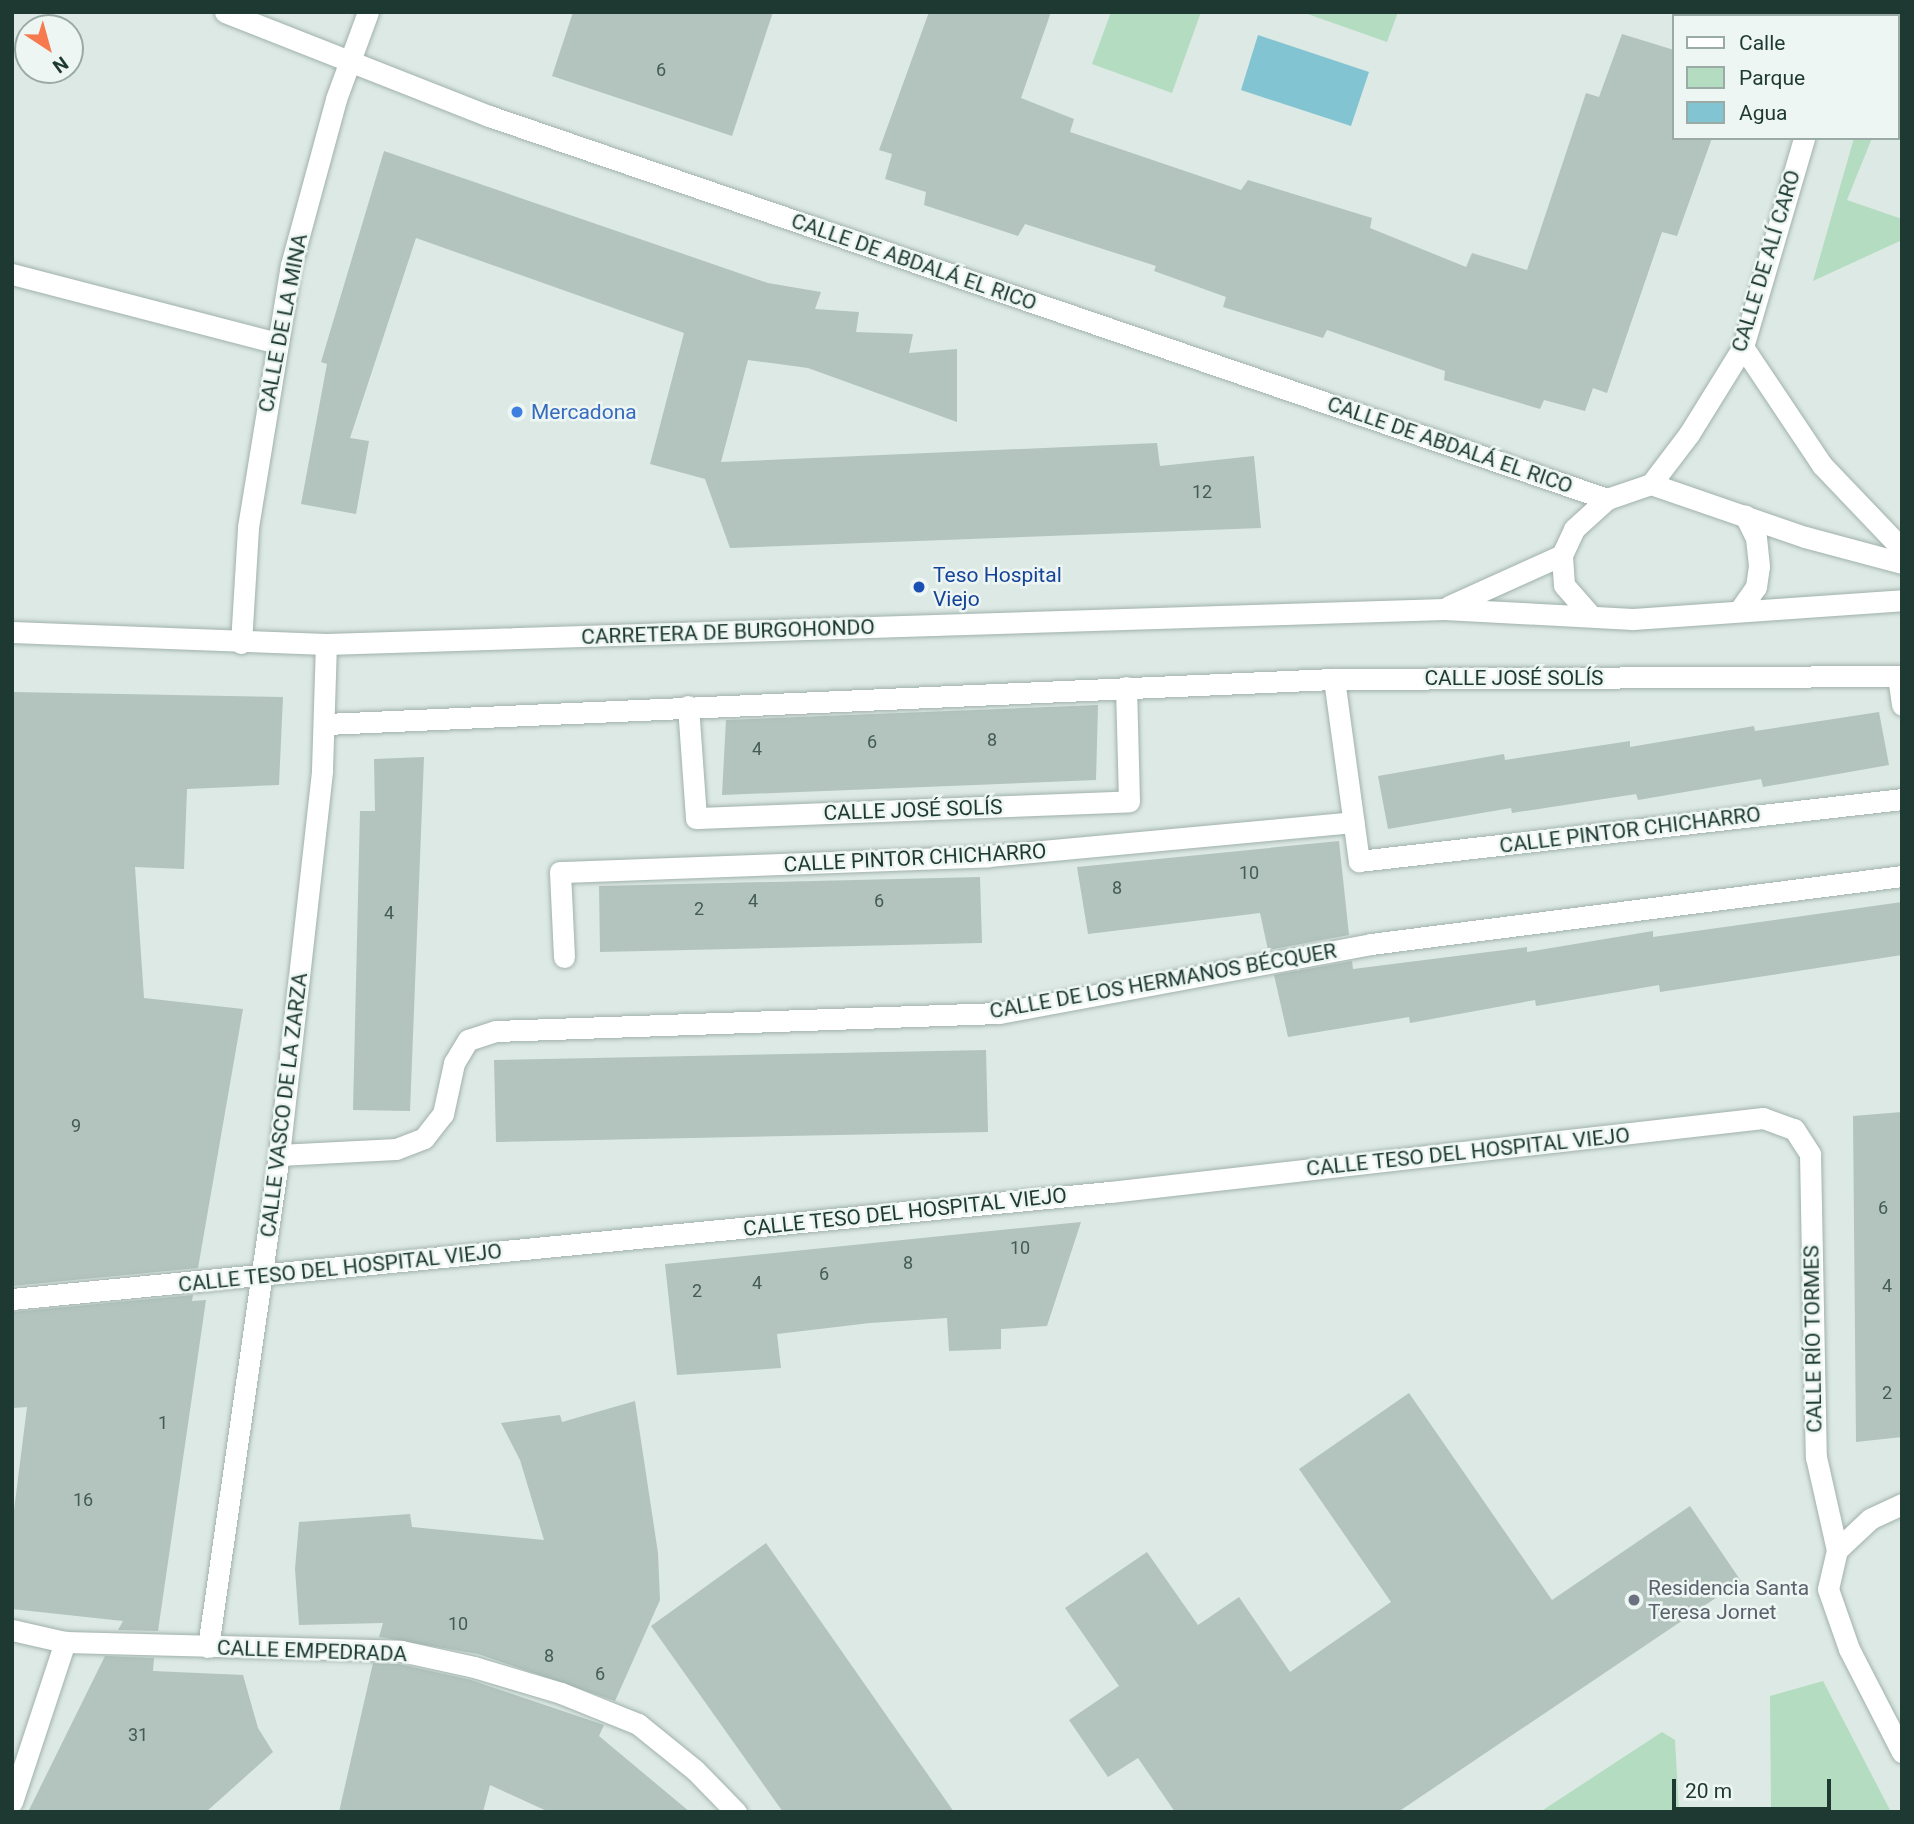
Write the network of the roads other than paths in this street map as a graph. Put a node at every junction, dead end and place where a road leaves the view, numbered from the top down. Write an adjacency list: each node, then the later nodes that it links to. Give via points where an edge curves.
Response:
1 (225, 12): 3 (street, CALLE DE ABDALÁ EL RICO)
2 (368, 12): 3 (street, CALLE DE LA MINA)
3 (349, 61): 6 (street, CALLE DE LA MINA, via 291,265); 9 (street, CALLE DE ABDALÁ EL RICO, via 502,120)
4 (1803, 140): 7 (street, CALLE DE ALÍ CARO)
5 (12, 274): 6 (street)
6 (277, 343): 19 (street, CALLE DE LA MINA, via 248,527)
7 (1742, 346): 8 (street, CALLE DE ALÍ CARO, via 1689,434); 11 (street, via 1822,465)
8 (1651, 484): 9 (street); 10 (street)
9 (1607, 499): 12 (street, via 1574,529)
10 (1745, 515): 13 (street); 16 (street, via 1756,538 1759,566 1756,587)
11 (1902, 549)
12 (1562, 555): 15 (street, CARRETERA DE BURGOHONDO); 17 (street, via 1564,585)
13 (1902, 563)
14 (1902, 600): 16 (street)
15 (1444, 608): 17 (street, CARRETERA DE BURGOHONDO); 20 (street, CARRETERA DE BURGOHONDO)
16 (1739, 611): 17 (street, via 1633,619)
17 (1591, 616)
18 (12, 632): 19 (street, CARRETERA DE BURGOHONDO)
19 (242, 643): 20 (street, CARRETERA DE BURGOHONDO)
20 (326, 644): 26 (street, CALLE VASCO DE LA ZARZA)
21 (1900, 676): 22 (street, CALLE JOSÉ SOLÍS); 24 (street)
22 (1334, 679): 23 (street, CALLE JOSÉ SOLÍS); 28 (street)
23 (1126, 687): 25 (street, CALLE JOSÉ SOLÍS); 25 (street, CALLE JOSÉ SOLÍS, via 1129,801 1118,802 696,818)
24 (1902, 705)
25 (688, 706): 26 (street, CALLE JOSÉ SOLÍS)
26 (326, 724): 32 (street, CALLE VASCO DE LA ZARZA)
27 (1902, 799): 28 (street, CALLE PINTOR CHICHARRO, via 1359,861)
28 (1353, 822): 30 (street, CALLE PINTOR CHICHARRO, via 988,856 560,872)
29 (1902, 876): 32 (street, CALLE DE LOS HERMANOS BÉCQUER, via 1371,944 999,1013 496,1031 468,1040 454,1062 443,1114 424,1138 396,1149)
30 (564, 957)
31 (1794, 1129): 33 (street, CALLE TESO DEL HOSPITAL VIEJO, via 1763,1118 1110,1192); 36 (street, CALLE RÍO TORMES, via 1810,1154 1816,1457)
32 (279, 1155): 33 (street, CALLE VASCO DE LA ZARZA)
33 (264, 1277): 34 (street, CALLE TESO DEL HOSPITAL VIEJO); 39 (street, CALLE VASCO DE LA ZARZA)
34 (12, 1298)
35 (1902, 1504): 36 (street, via 1870,1519)
36 (1837, 1550): 40 (street, via 1828,1590 1849,1649)
37 (12, 1630): 38 (street, CALLE EMPEDRADA)
38 (65, 1642): 39 (street, CALLE EMPEDRADA); 41 (street)
39 (208, 1647): 42 (street, CALLE EMPEDRADA, via 401,1651 561,1693 638,1724 695,1770)
40 (1902, 1752)
41 (12, 1802)
42 (736, 1812)

